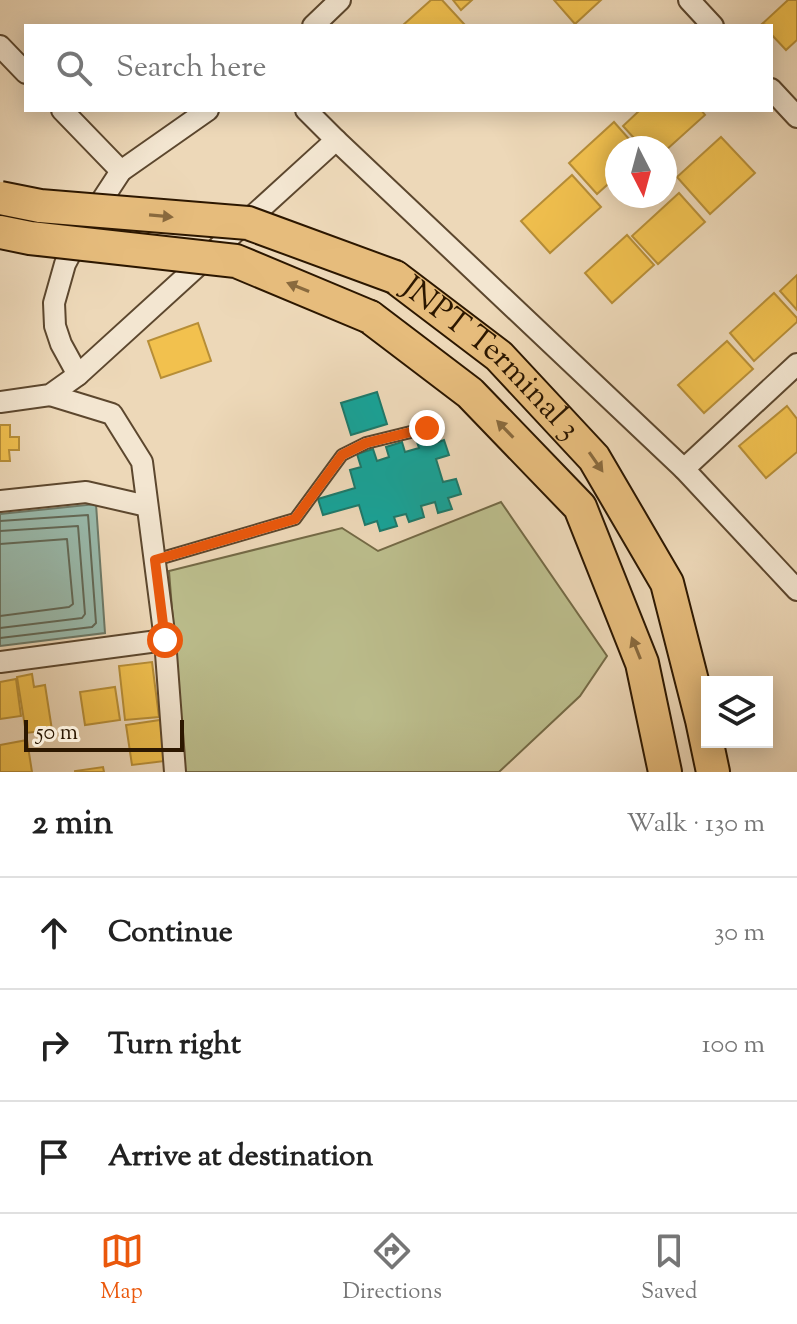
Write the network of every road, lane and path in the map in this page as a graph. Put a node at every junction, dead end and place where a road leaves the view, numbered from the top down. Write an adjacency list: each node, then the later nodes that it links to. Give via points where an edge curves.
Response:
1 (340, 0): 3 (street)
2 (689, 0): 4 (street)
3 (315, 24)
4 (711, 24)
5 (0, 46): 6 (street)
6 (24, 71)
7 (773, 91): 11 (street)
8 (64, 112): 13 (street)
9 (205, 112): 13 (street)
10 (308, 112): 12 (street)
11 (797, 117)
12 (336, 140): 17 (street); 21 (street)
13 (121, 171): 17 (street, via 65,264 54,303 55,326)
14 (0, 198): 30 (main road, JNPT Terminal 3, one-way to 30, bridge, via 248,223 395,277 499,356 594,458 667,583)
15 (0, 232): 29 (main road, JNPT Terminal 3, one-way to 15, bridge, via 642,663 580,507 470,393 370,317 236,261)
16 (797, 364): 21 (street)
17 (78, 375): 18 (street)
18 (50, 395): 19 (street); 23 (street, via 112,414 142,462)
19 (0, 402)
20 (427, 428): 24 (lane, via 366,443 342,455 295,519)
21 (684, 469): 25 (street)
22 (0, 501): 23 (street, via 86,492)
23 (147, 506): 24 (street)
24 (155, 560): 26 (street)
25 (797, 590)
26 (165, 640): 27 (street); 28 (street)
27 (0, 662)
28 (175, 772)
29 (665, 772)
30 (713, 772)

